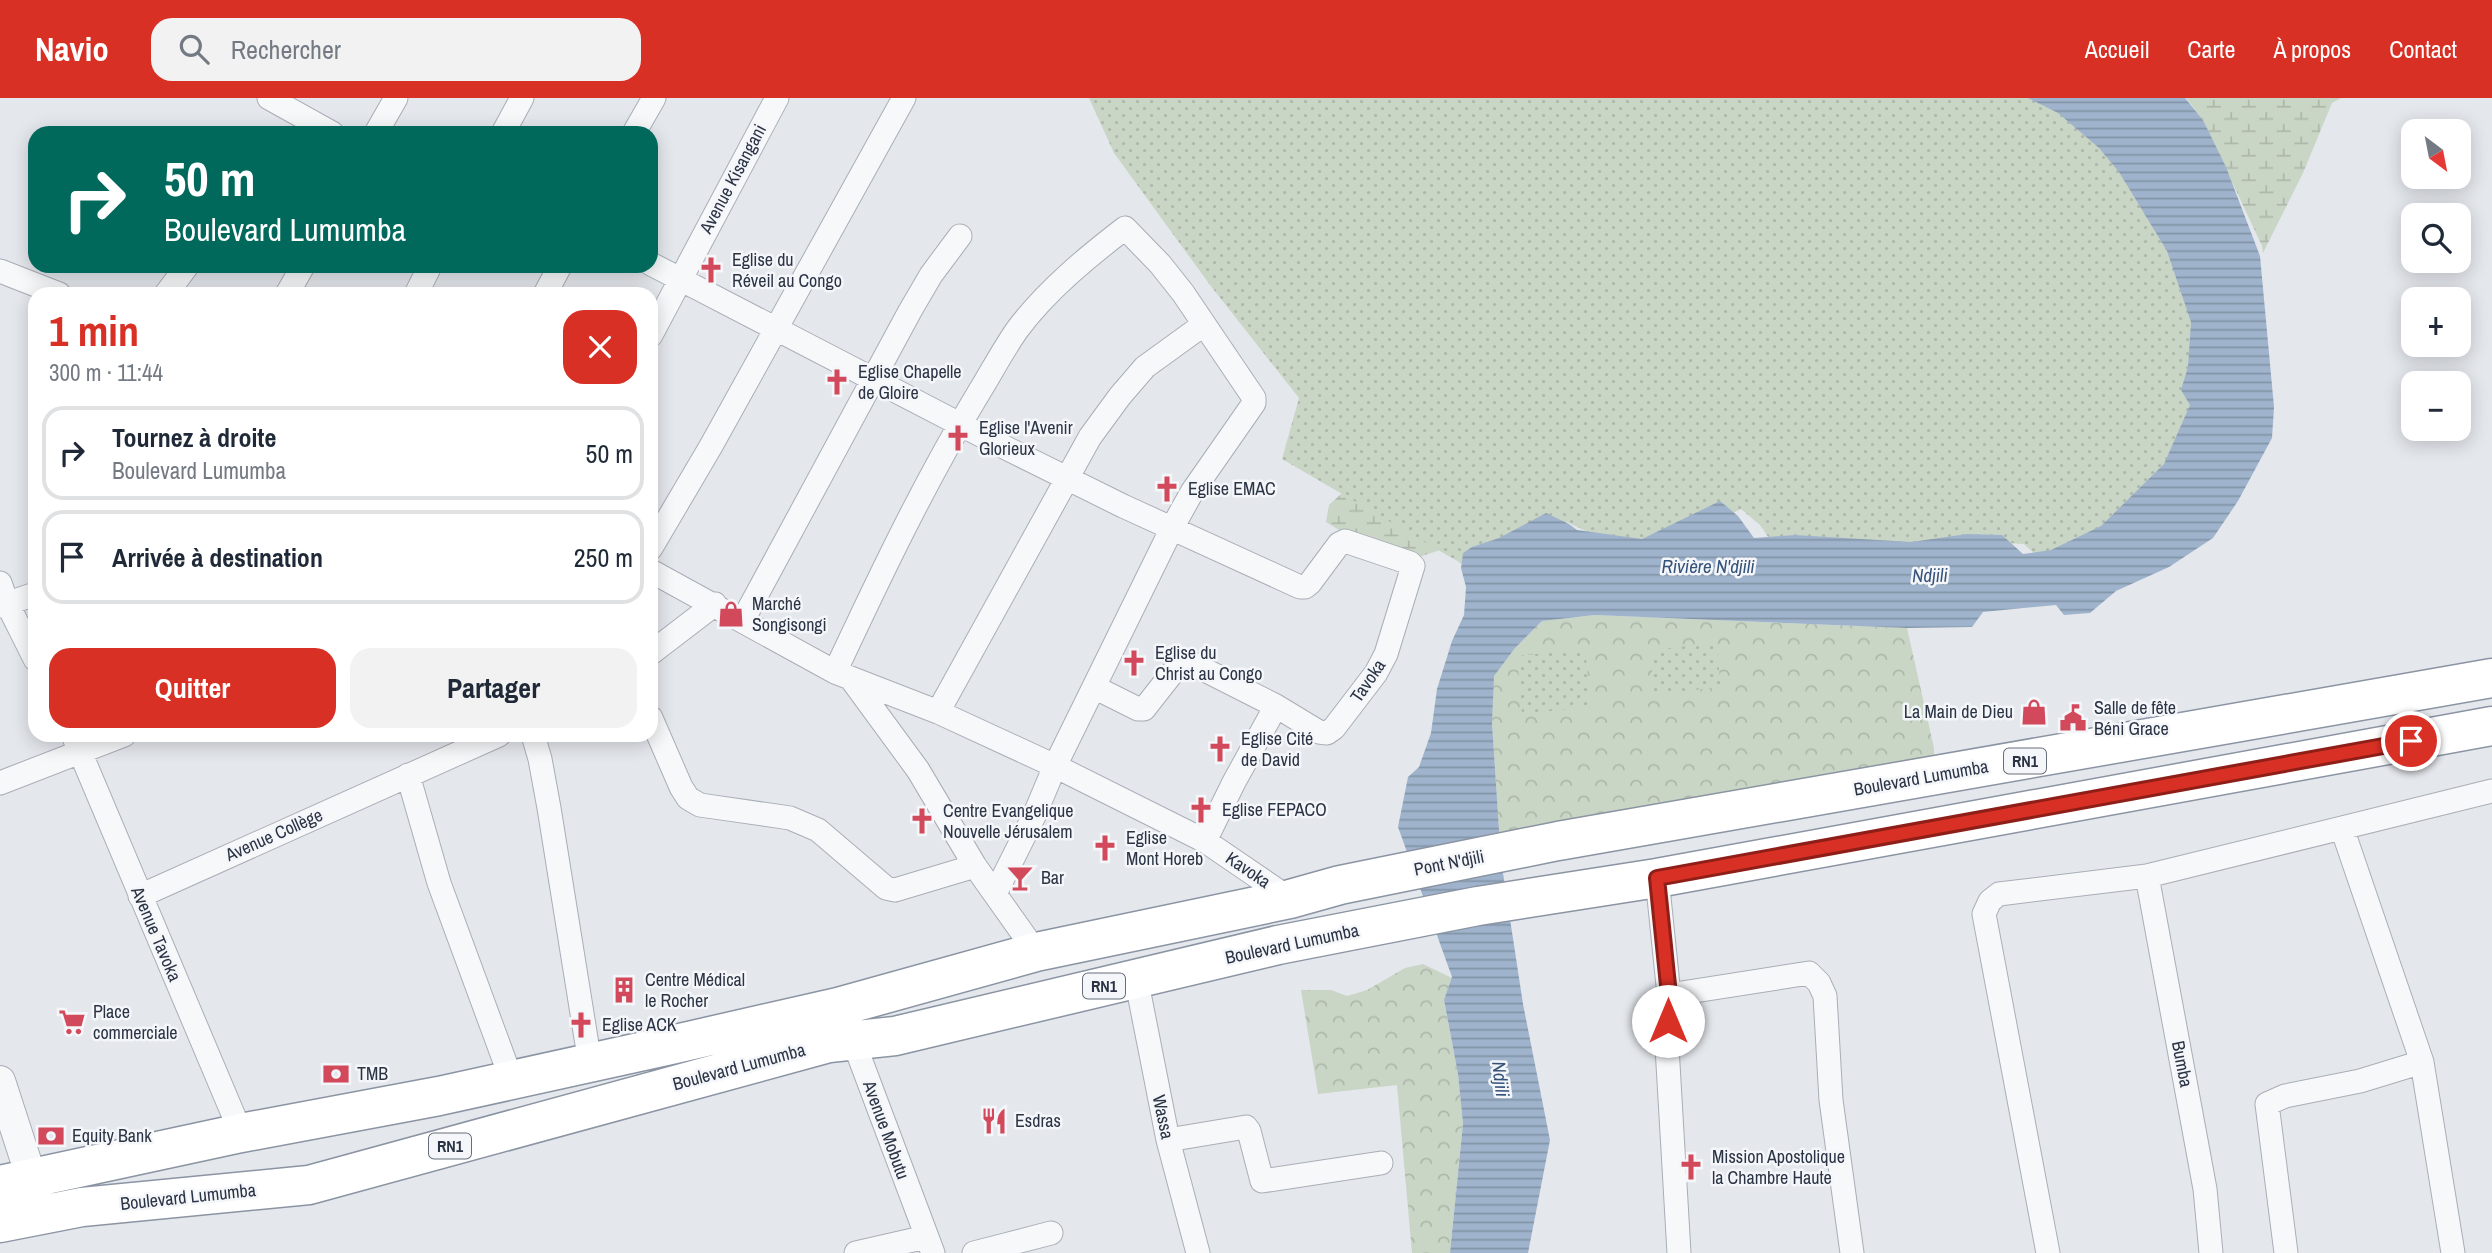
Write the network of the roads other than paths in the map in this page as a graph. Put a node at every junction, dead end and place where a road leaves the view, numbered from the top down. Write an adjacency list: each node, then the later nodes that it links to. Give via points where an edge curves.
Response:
1 (269, 98): 7 (street)
2 (396, 98): 8 (street)
3 (522, 98): 9 (street)
4 (654, 98): 10 (street)
5 (777, 98): 14 (street, Avenue Kisangani)
6 (904, 98): 18 (street)
7 (319, 126)
8 (380, 126)
9 (507, 126)
10 (638, 126)
11 (960, 236): 19 (street, via 931,275)
12 (658, 268): 14 (street)
13 (0, 271): 15 (street)
14 (681, 280): 16 (street, Avenue Kisangani); 18 (street)
15 (39, 287)
16 (658, 322)
17 (1203, 326): 20 (street, via 1160,264 1125,228 1082,262 1017,330); 21 (street, via 1146,367 1090,437); 22 (street, via 1254,403)
18 (775, 329): 19 (street); 23 (street)
19 (874, 378): 20 (street); 28 (street)
20 (960, 424): 21 (street); 31 (street, via 897,540)
21 (1067, 477): 22 (street); 35 (street)
22 (1172, 528): 33 (street); 34 (street, Tavoka, via 1300,587 1310,583 1345,541 1413,566 1386,654 1334,728 1319,732)
23 (658, 536)
24 (658, 575): 27 (street, Kavoka)
25 (28, 595): 26 (street)
26 (2, 597): 29 (street)
27 (715, 604): 28 (street, Kavoka); 30 (street)
28 (743, 620): 31 (street, Kavoka)
29 (28, 646)
30 (658, 648)
31 (844, 676): 35 (street, Kavoka); 48 (street, via 918,770)
32 (2492, 678): 47 (highway, Boulevard Lumumba / RN1)
33 (1094, 687): 34 (street, Tavoka, via 1144,709 1185,663); 41 (street)
34 (1276, 706): 46 (street)
35 (938, 712): 41 (street, Kavoka)
36 (2492, 726): 50 (highway, RN1)
37 (658, 734): 48 (street, via 688,797 700,805 790,818 818,830 886,888 895,890)
38 (483, 742): 42 (street, Avenue Collège)
39 (535, 742): 60 (street)
40 (77, 743): 43 (street); 53 (street, Avenue Tavoka)
41 (1055, 766): 46 (street, Kavoka); 52 (street)
42 (408, 775): 53 (street, Avenue Collège); 61 (street, via 439,883)
43 (0, 783)
44 (2492, 790): 45 (street)
45 (2342, 828): 49 (street); 59 (street)
46 (1205, 841): 54 (street, Kavoka)
47 (1558, 841): 51 (highway, Pont N'djili / RN1)
48 (975, 866): 52 (street)
49 (2147, 876): 76 (street, via 1999,894 1984,914); 77 (street, Bumba, via 2205,1189)
50 (1657, 878): 56 (highway, Boulevard Lumumba / RN1, via 1478,906); 57 (street)
51 (1340, 885): 54 (highway, Boulevard Lumumba / RN1)
52 (995, 894): 55 (street)
53 (140, 896): 63 (street, Avenue Tavoka)
54 (1290, 899): 55 (highway, Boulevard Lumumba / RN1)
55 (1036, 952): 58 (highway, Boulevard Lumumba / RN1)
56 (1136, 978): 58 (highway, Boulevard Lumumba / RN1, via 895,1036); 64 (street, Wassa)
57 (1669, 995): 74 (street, via 1667,1047); 75 (street, via 1809,973 1819,983 1825,996 1831,1100)
58 (846, 1024): 60 (highway, Boulevard Lumumba / RN1); 67 (highway, Boulevard Lumumba / RN1, via 828,1043 309,1185); 70 (street, Avenue Mobutu)
59 (2422, 1062): 78 (street, via 2267,1104); 79 (street)
60 (590, 1063): 61 (highway, Boulevard Lumumba / RN1)
61 (512, 1081): 63 (highway, Boulevard Lumumba / RN1)
62 (0, 1082): 66 (street)
63 (241, 1133): 66 (highway, Boulevard Lumumba / RN1)
64 (1168, 1140): 65 (street, via 1246,1127 1262,1181); 73 (street, Wassa)
65 (1381, 1163)
66 (16, 1182): 67 (street)
67 (42, 1215): 68 (highway, Boulevard Lumumba / RN1)
68 (0, 1223)
69 (1051, 1233): 72 (street)
70 (929, 1245): 71 (street)
71 (856, 1253)
72 (974, 1253)
73 (1198, 1253)
74 (1679, 1253)
75 (1852, 1253)
76 (2048, 1253)
77 (2211, 1253)
78 (2286, 1253)
79 (2452, 1253)

